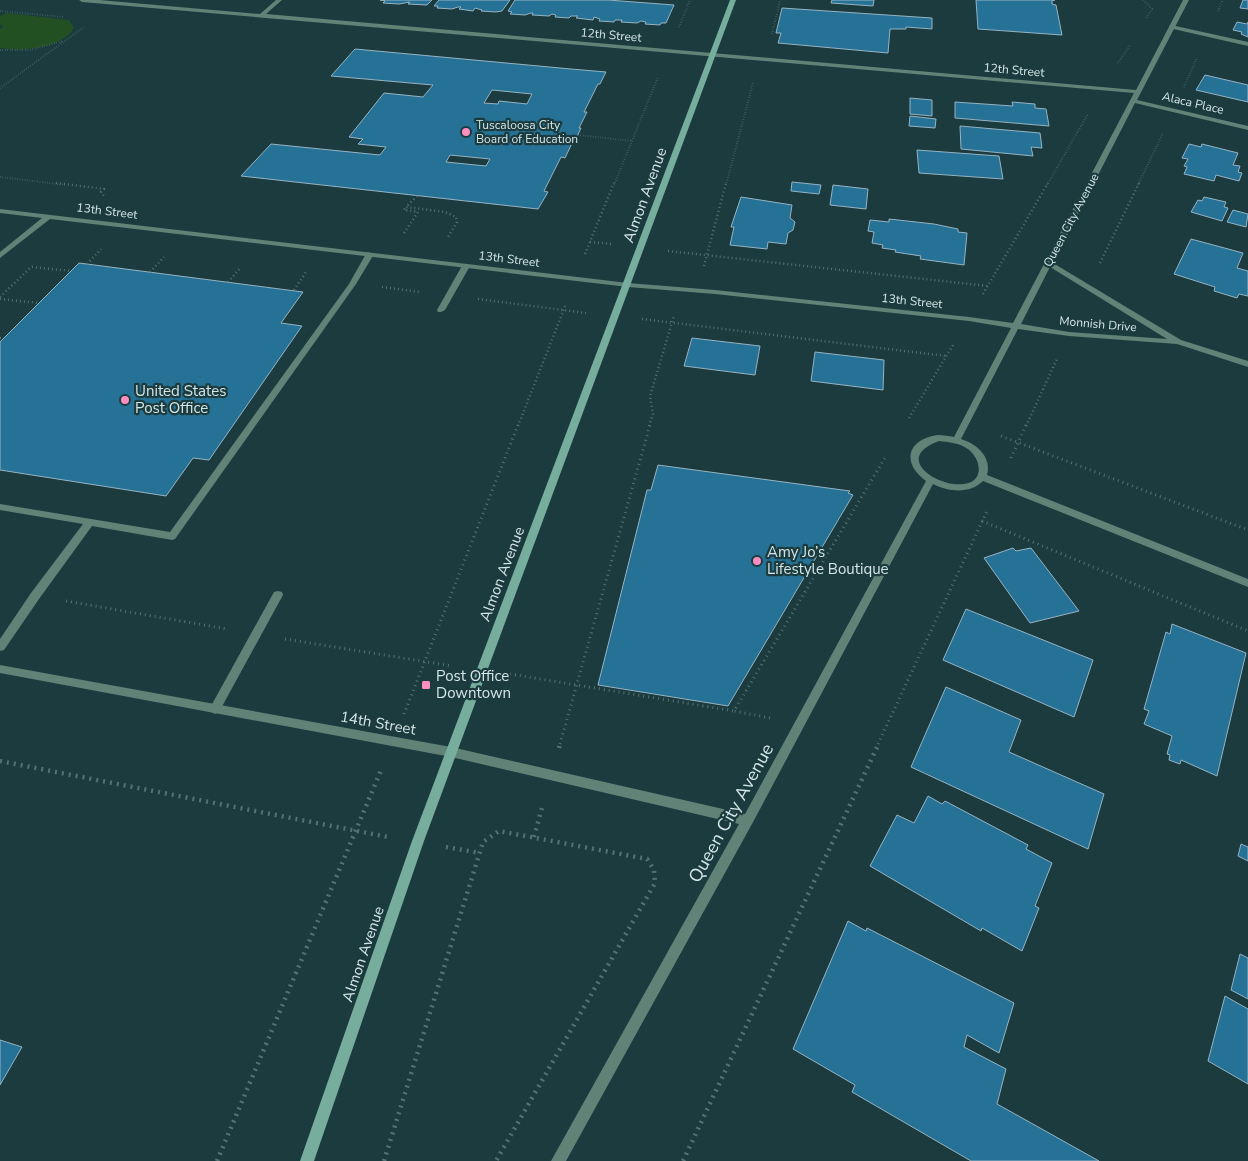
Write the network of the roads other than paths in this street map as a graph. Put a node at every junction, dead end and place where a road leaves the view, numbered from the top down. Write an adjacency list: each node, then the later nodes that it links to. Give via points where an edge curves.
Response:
1 (82, 0): 5 (street, 12th Street)
2 (279, 0): 5 (street)
3 (733, 0): 8 (main road, Almon Avenue)
4 (1182, 2): 6 (street, Queen City Avenue)
5 (261, 16): 8 (street, 12th Street)
6 (1170, 27): 7 (street); 9 (street, Queen City Avenue)
7 (1248, 44)
8 (712, 55): 9 (street, 12th Street); 18 (main road, Almon Avenue)
9 (1138, 92): 10 (street, Queen City Avenue)
10 (1133, 101): 11 (street, Alaca Place); 16 (street, Queen City Avenue)
11 (1248, 128)
12 (0, 211): 13 (street, 13th Street)
13 (48, 217): 14 (street, 13th Street); 15 (street)
14 (370, 254): 17 (street, 13th Street); 27 (street, via 352,284 172,536)
15 (0, 256)
16 (1048, 263): 20 (street, Queen City Avenue); 21 (street, Monnish Drive)
17 (466, 266): 18 (street, 13th Street); 19 (street)
18 (628, 285): 20 (street, 13th Street); 33 (main road, Almon Avenue)
19 (441, 310)
20 (1016, 326): 21 (street, Monnish Drive, via 1068,334); 23 (street, Queen City Avenue)
21 (1178, 342): 22 (street, Monnish Drive)
22 (1248, 364)
23 (956, 440): 24 (street, via 972,447 982,457 986,470); 25 (street, via 928,440 915,451 915,466)
24 (983, 477): 25 (street, via 976,483 954,487); 28 (street)
25 (931, 480): 34 (street, Queen City Avenue)
26 (0, 507): 27 (street)
27 (90, 522): 30 (street)
28 (1248, 583)
29 (278, 595): 32 (street)
30 (0, 647)
31 (0, 669): 32 (street, 14th Street)
32 (215, 709): 33 (street, 14th Street)
33 (451, 752): 34 (street, 14th Street); 35 (main road, Almon Avenue)
34 (748, 820): 36 (street, Queen City Avenue)
35 (307, 1161)
36 (558, 1161)

